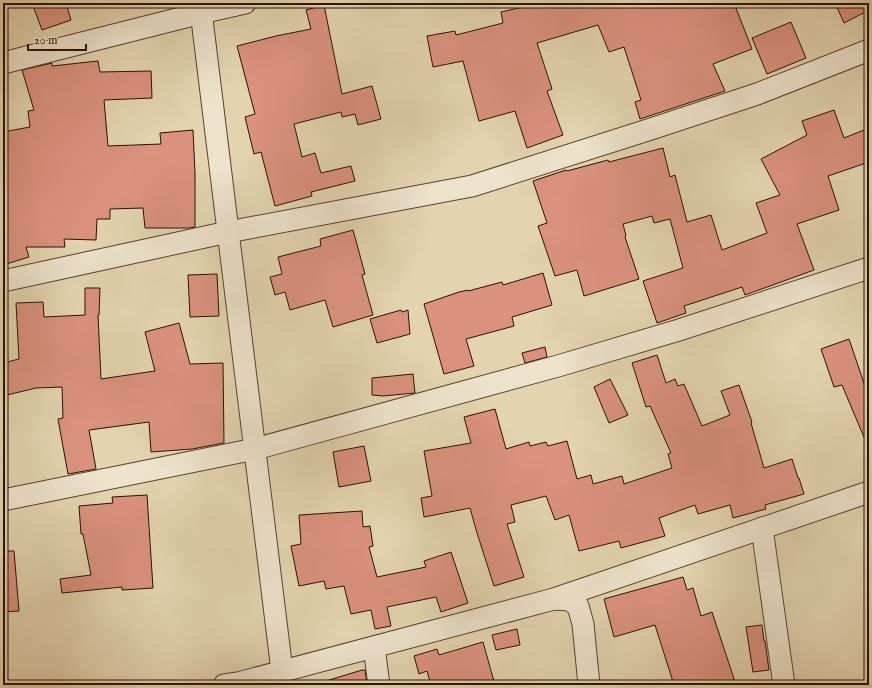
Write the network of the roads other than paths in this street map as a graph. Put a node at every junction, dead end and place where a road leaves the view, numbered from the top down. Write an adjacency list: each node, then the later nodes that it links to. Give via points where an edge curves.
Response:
1 (245, 3): 2 (street)
2 (200, 8): 4 (street); 5 (street)
3 (869, 50): 5 (street, via 757,94 472,186)
4 (3, 63)
5 (228, 232): 7 (street); 8 (street)
6 (869, 268): 8 (street, via 679,330 558,366)
7 (3, 281)
8 (255, 449): 10 (street); 14 (street)
9 (869, 492): 11 (street)
10 (3, 500)
11 (762, 528): 12 (street); 18 (street)
12 (554, 599): 13 (street); 17 (street, via 569,600 578,606 583,624)
13 (374, 647): 14 (street); 16 (street)
14 (282, 671): 15 (street)
15 (234, 684)
16 (379, 685)
17 (589, 685)
18 (784, 685)

